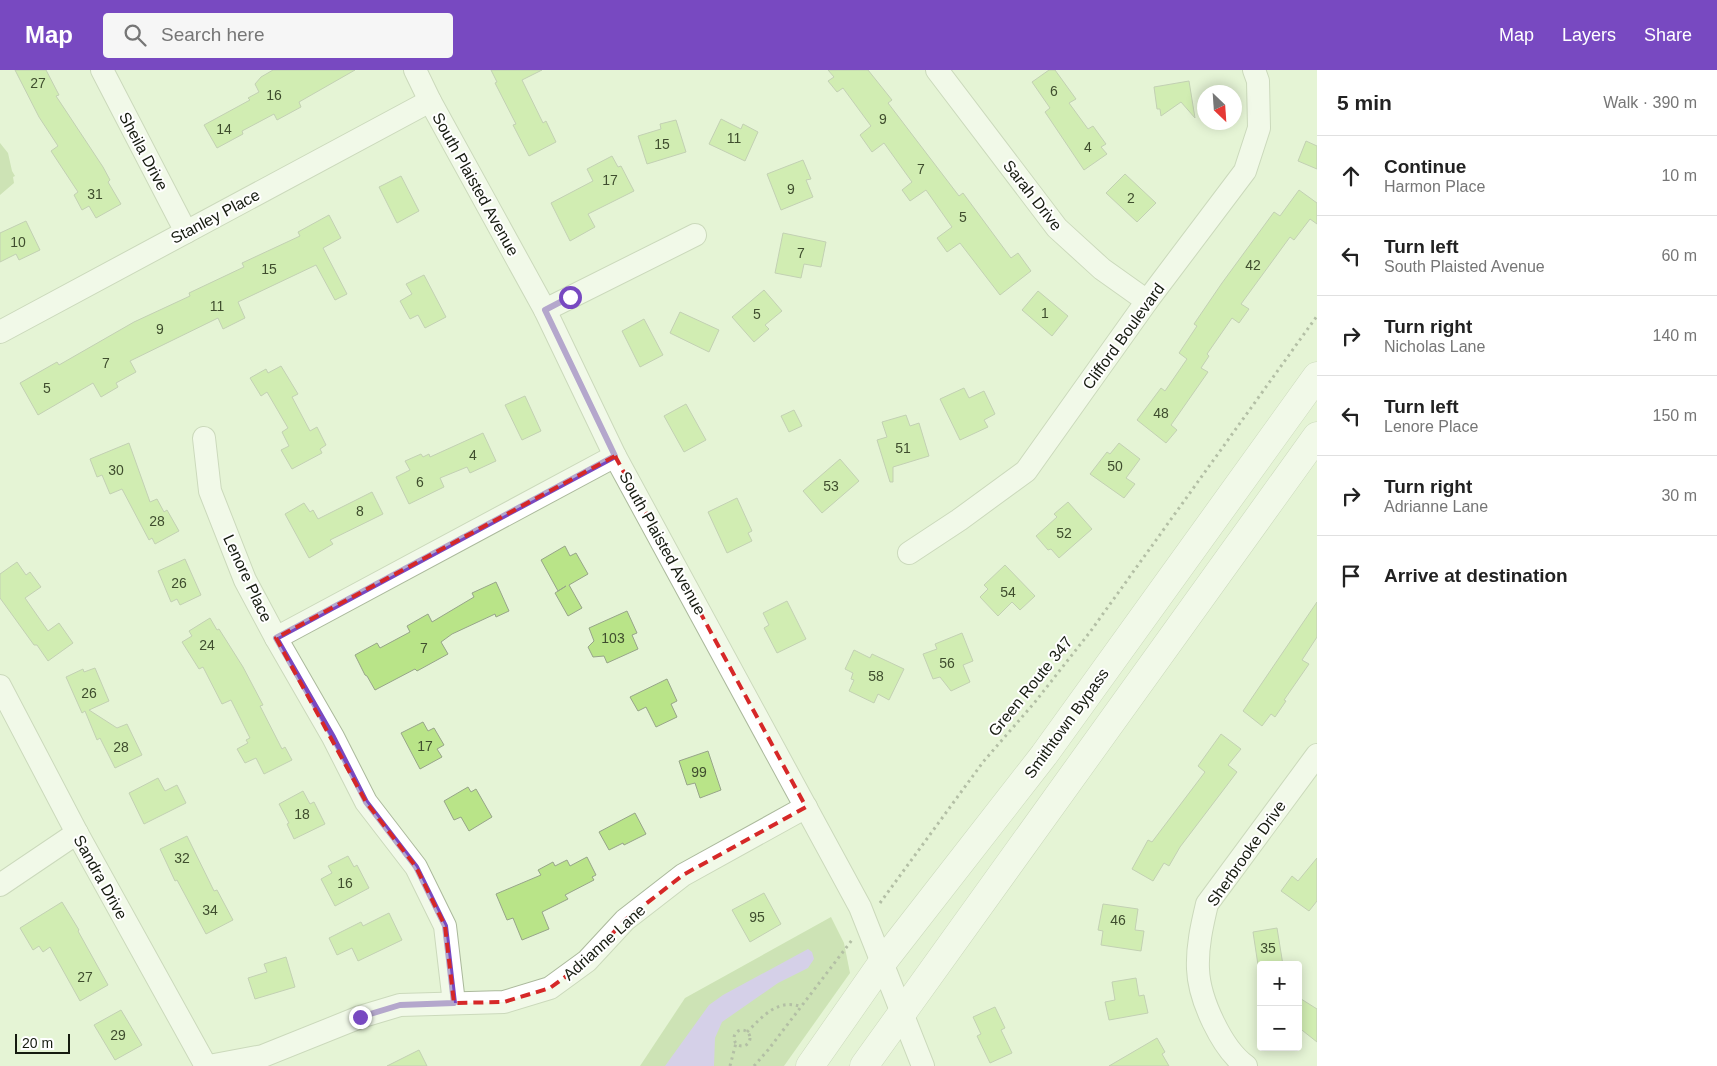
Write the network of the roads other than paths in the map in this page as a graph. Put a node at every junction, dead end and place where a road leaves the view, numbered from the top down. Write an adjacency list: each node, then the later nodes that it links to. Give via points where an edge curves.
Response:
1 (102, 70): 6 (street, Sheila Drive)
2 (415, 70): 5 (street, South Plaisted Avenue)
3 (937, 70): 8 (street, Sarah Drive, via 1057,228 1102,269)
4 (1254, 70): 8 (street, Clifford Boulevard, via 1258,81 1259,128 1245,172)
5 (430, 101): 6 (street, Stanley Place); 9 (street, South Plaisted Avenue)
6 (186, 232): 10 (street, Stanley Place)
7 (696, 235): 9 (street)
8 (1147, 301): 15 (street, Clifford Boulevard, via 1026,471)
9 (545, 310): 14 (street, South Plaisted Avenue)
10 (0, 332)
11 (1317, 376): 22 (highway, Smithtown Bypass, via 1044,755)
12 (1317, 436): 24 (highway)
13 (204, 438): 16 (street, Lenore Place, via 210,490 245,580)
14 (615, 456): 16 (street); 19 (street, South Plaisted Avenue)
15 (909, 553)
16 (276, 638): 23 (street, Lenore Place, via 366,802 416,867 445,926)
17 (0, 686): 20 (street, Sandra Drive)
18 (1317, 755): 29 (street, Sherbrooke Drive, via 1208,904 1200,933 1198,969 1205,1000 1220,1037)
19 (806, 807): 22 (street, South Plaisted Avenue, via 860,907); 23 (street, Adrianne Lane, via 683,875 624,920 586,961 550,988 504,1002)
20 (77, 833): 21 (street); 25 (street, Sandra Drive)
21 (0, 885)
22 (882, 963): 24 (street, South Plaisted Avenue); 26 (highway, Smithtown Bypass)
23 (454, 1003): 25 (street, Adrianne Lane, via 400,1005 360,1017 263,1056)
24 (901, 1013): 27 (highway); 28 (street, South Plaisted Avenue)
25 (207, 1066)
26 (810, 1066)
27 (864, 1066)
28 (923, 1066)
29 (1246, 1066)

